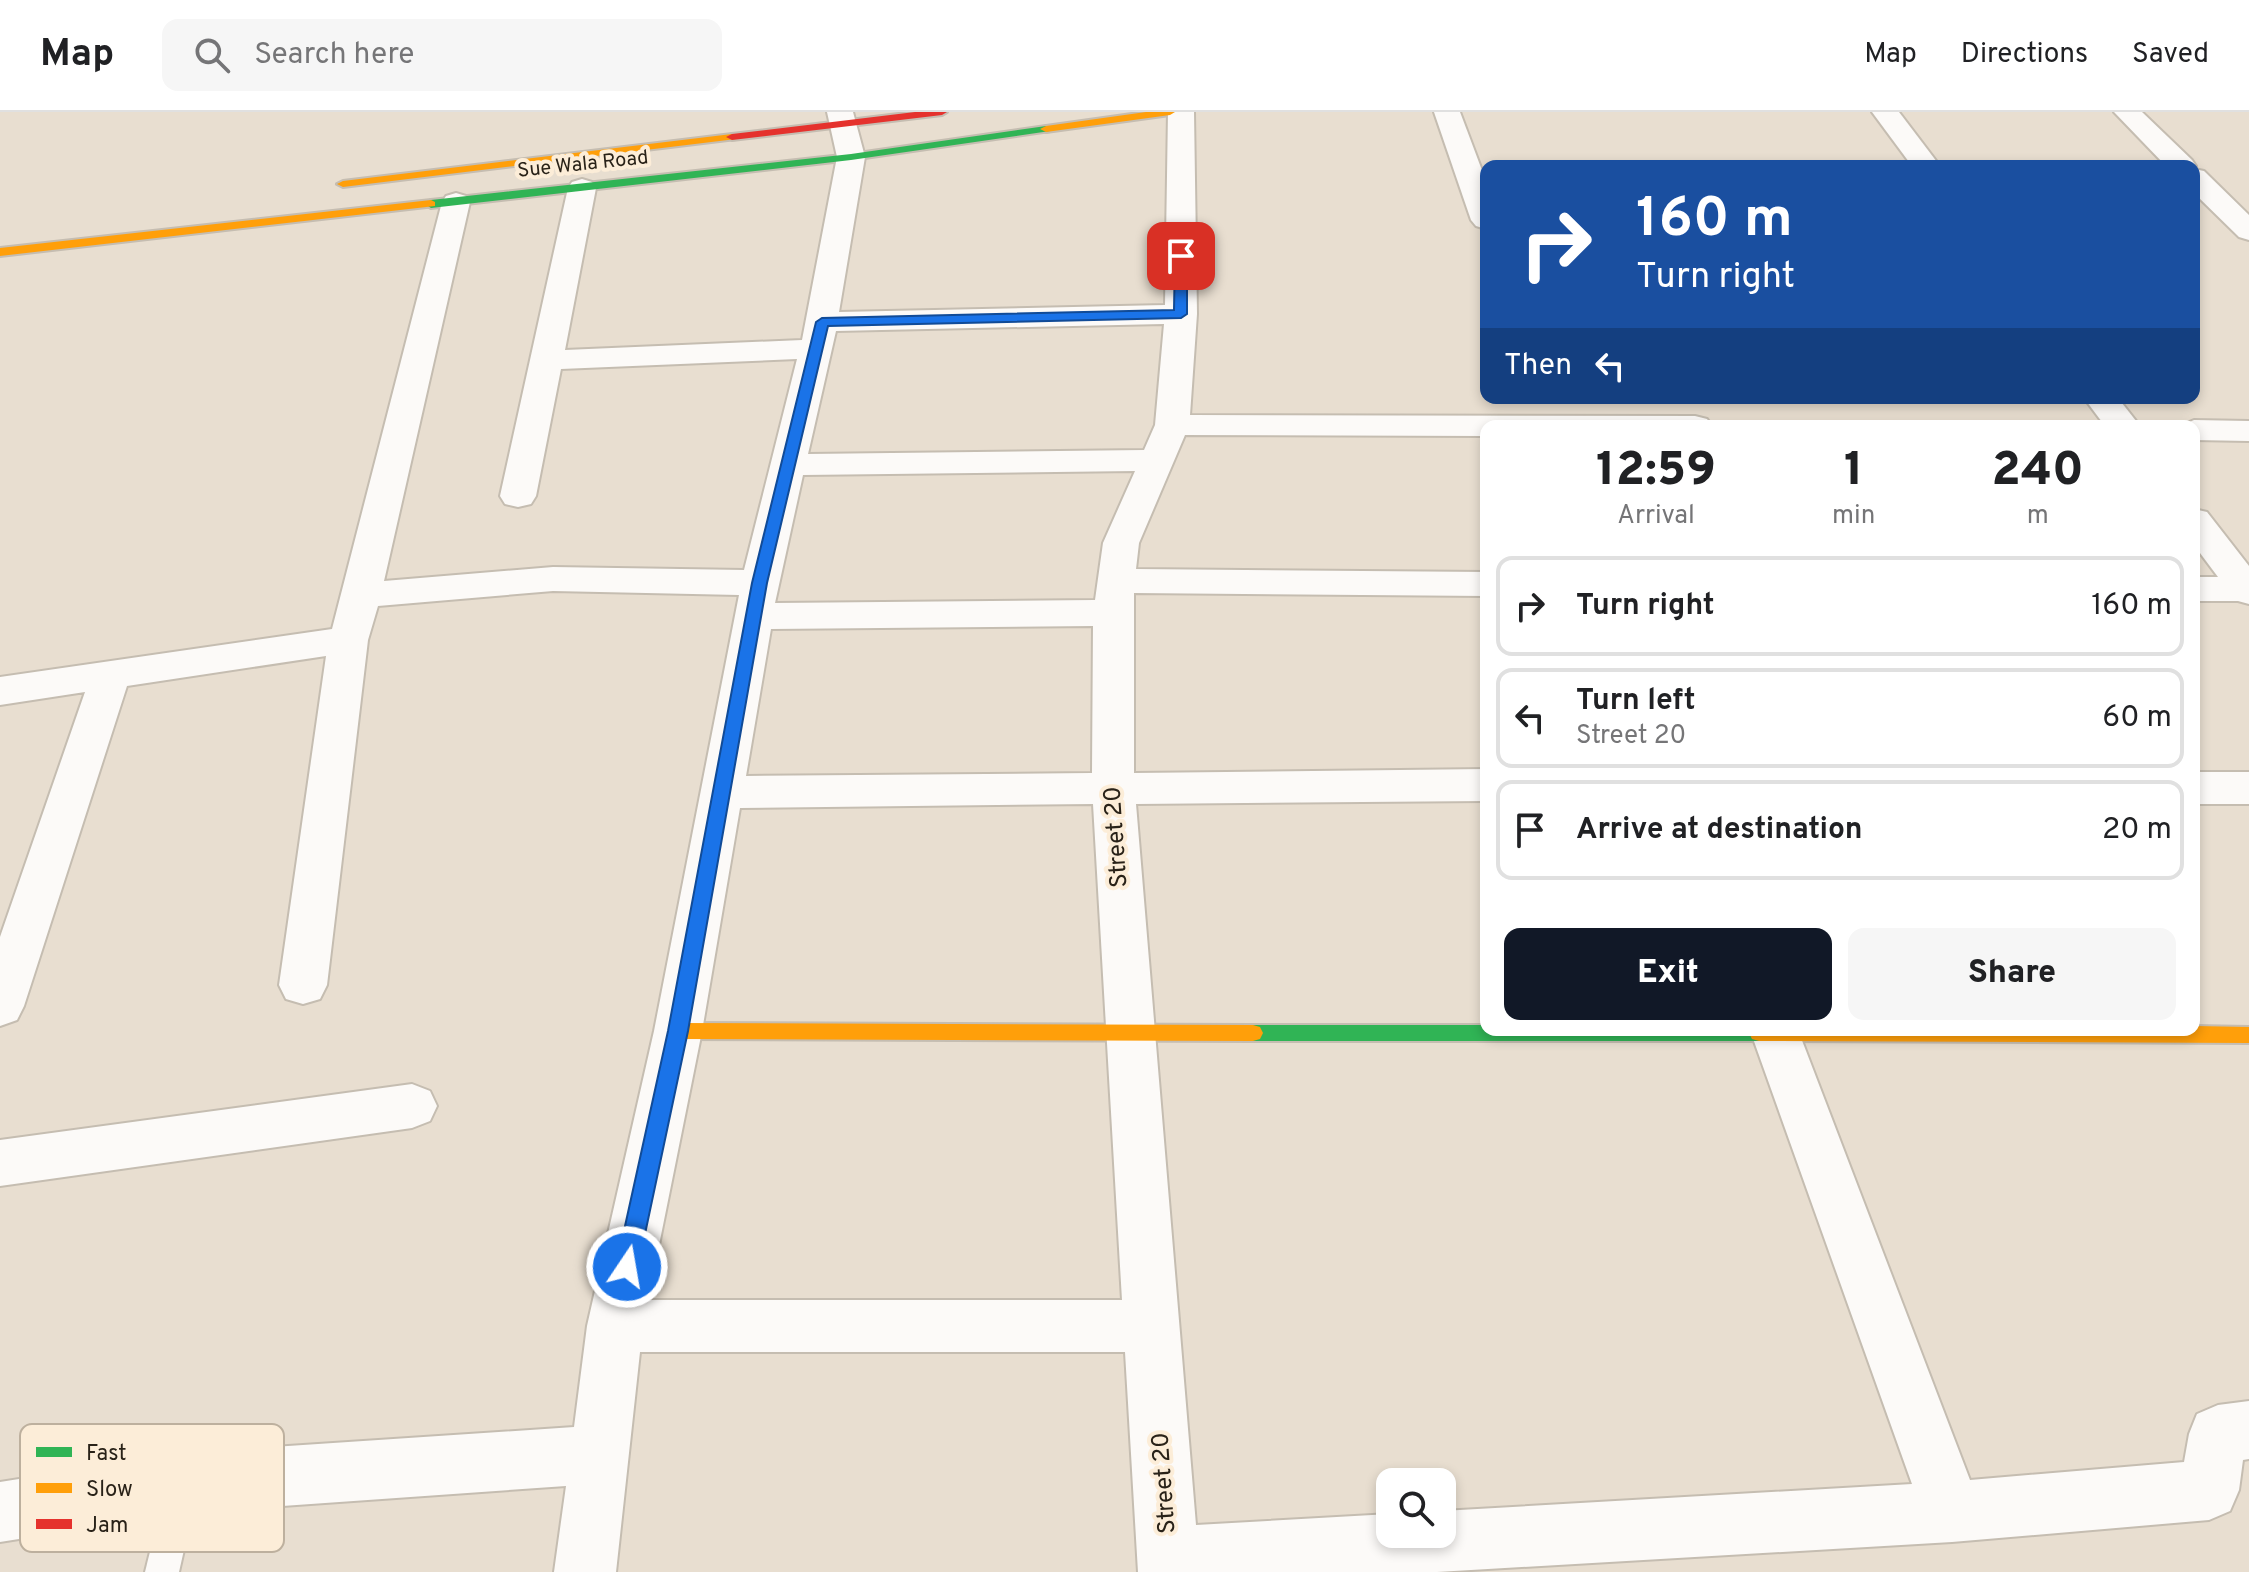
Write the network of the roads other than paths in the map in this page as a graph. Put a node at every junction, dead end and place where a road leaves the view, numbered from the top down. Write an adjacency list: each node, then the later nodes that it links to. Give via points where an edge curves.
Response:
1 (942, 112): 7 (street)
2 (1170, 112): 7 (street, Sue Wala Road)
3 (1181, 112): 19 (street, Street 20)
4 (1447, 112): 14 (street)
5 (1885, 112): 8 (street)
6 (2127, 112): 9 (street)
7 (845, 131): 11 (street); 12 (street, Sue Wala Road); 20 (street)
8 (1921, 160)
9 (2176, 160)
10 (2200, 183): 16 (street)
11 (321, 186)
12 (582, 188): 13 (street, Sue Wala Road); 21 (street)
13 (456, 202): 17 (street, Sue Wala Road); 37 (street)
14 (1480, 203)
15 (202, 209): 17 (street)
16 (2249, 231)
17 (167, 232): 18 (street, Sue Wala Road)
18 (0, 252)
19 (1181, 314): 20 (street); 30 (street, Street 20)
20 (818, 336): 21 (street); 31 (street)
21 (548, 360): 32 (street)
22 (2106, 404): 26 (street)
23 (1557, 416): 24 (street); 25 (street)
24 (1497, 420)
25 (1612, 420)
26 (2118, 420)
27 (1480, 421): 30 (street)
28 (2200, 430): 29 (street)
29 (2249, 431)
30 (1164, 442): 31 (street); 38 (street, Street 20, via 1121,543)
31 (787, 465): 39 (street)
32 (518, 496)
33 (2200, 528): 36 (street)
34 (1480, 584): 38 (street)
35 (2200, 589): 36 (street)
36 (2248, 590)
37 (362, 595): 39 (street, via 553,579); 40 (street)
38 (1114, 597): 39 (street); 46 (street, Street 20)
39 (756, 599): 47 (street)
40 (348, 640): 41 (street); 48 (street)
41 (111, 675): 42 (street); 49 (street)
42 (0, 691)
43 (1480, 785): 46 (street)
44 (2200, 788): 45 (street)
45 (2249, 788)
46 (1113, 789): 47 (street); 52 (street, Street 20)
47 (724, 792): 50 (street)
48 (303, 985)
49 (0, 1006)
50 (678, 1031): 52 (street); 58 (street)
51 (1480, 1033): 52 (street)
52 (1131, 1035): 59 (street, Street 20)
53 (2200, 1035): 54 (street)
54 (2249, 1035)
55 (1776, 1036): 65 (street)
56 (412, 1106): 57 (street)
57 (0, 1163)
58 (615, 1326): 59 (street); 61 (street)
59 (1153, 1326): 68 (street, Street 20)
60 (2249, 1430): 65 (street, via 2218,1434 2209,1490)
61 (597, 1455): 62 (street); 70 (street)
62 (284, 1476)
63 (20, 1509): 64 (street)
64 (0, 1512)
65 (1952, 1512): 67 (street)
66 (167, 1552): 69 (lane)
67 (1490, 1555): 68 (street)
68 (1170, 1565)
69 (162, 1572)
70 (585, 1572)

